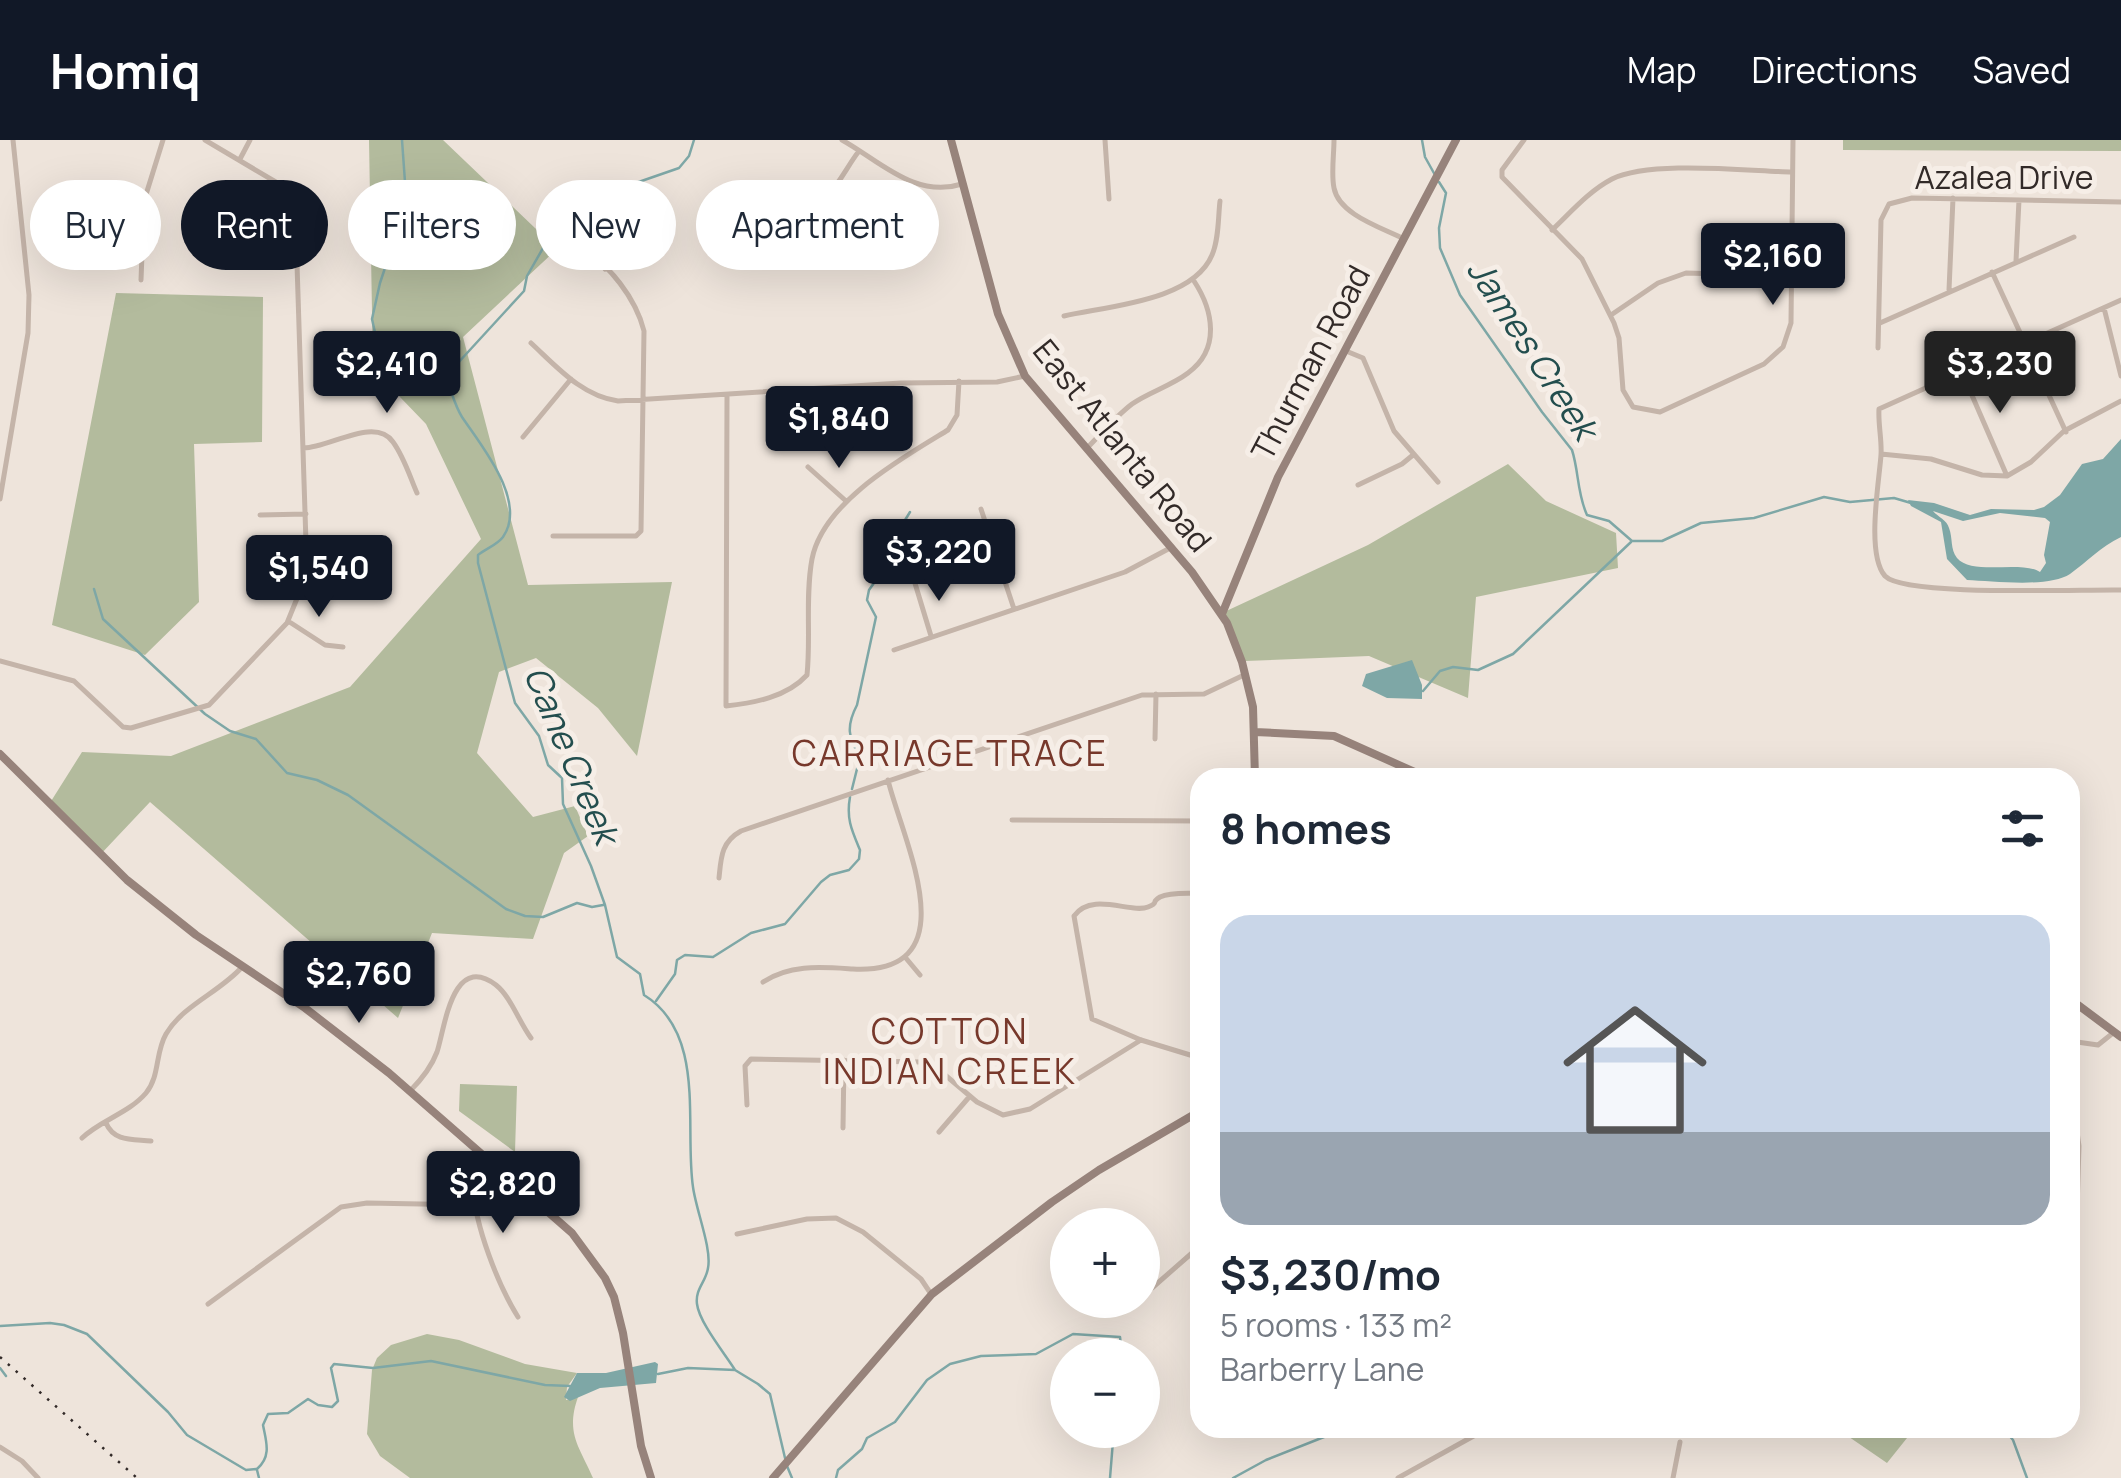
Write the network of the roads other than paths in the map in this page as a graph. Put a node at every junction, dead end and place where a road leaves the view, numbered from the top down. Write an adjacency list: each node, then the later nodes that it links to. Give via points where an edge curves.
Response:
1 (13, 140): 62 (street, via 28,314)
2 (163, 140): 31 (street, via 144,201)
3 (206, 140): 13 (street)
4 (250, 140): 13 (street)
5 (842, 140): 12 (street)
6 (951, 140): 17 (street, East Atlanta Road)
7 (1105, 140): 19 (street)
8 (1334, 140): 25 (street, via 1338,199)
9 (1456, 140): 25 (street, Thurman Road)
10 (1524, 140): 23 (street, via 1502,176)
11 (1793, 140): 14 (street)
12 (859, 151): 16 (street); 17 (street, via 921,186)
13 (240, 159): 15 (street)
14 (1792, 172): 23 (street, via 1648,170 1618,176); 30 (street)
15 (273, 180)
16 (839, 180)
17 (962, 184): 44 (street, East Atlanta Road, via 998,314)
18 (1952, 197): 21 (street, Azalea Drive); 33 (street); 38 (street, Azalea Drive, via 1901,199 1884,209)
19 (1109, 199)
20 (1220, 200): 32 (street, via 1211,259)
21 (2019, 200): 22 (street, Azalea Drive); 26 (street)
22 (2121, 202)
23 (1552, 230): 36 (street, via 1582,260)
24 (2074, 237): 26 (street)
25 (1406, 240): 42 (street, Thurman Road)
26 (2016, 262): 29 (street)
27 (298, 270): 53 (street)
28 (607, 270): 49 (street, via 639,312)
29 (1992, 272): 33 (street); 40 (street)
30 (1791, 276): 36 (street, via 1673,276); 36 (street, via 1784,346 1764,364 1660,412 1632,407 1625,398)
31 (140, 280)
32 (1194, 281): 37 (street); 54 (street, via 1212,322 1202,360 1125,410)
33 (1950, 290): 38 (street)
34 (2121, 300): 35 (street)
35 (2104, 308): 40 (street); 45 (street)
36 (1610, 315)
37 (1064, 316)
38 (1880, 324): 41 (street)
39 (531, 344): 46 (street)
40 (2024, 344): 43 (street); 51 (street)
41 (1878, 348)
42 (1346, 351): 56 (street, via 1363,358 1394,432); 72 (street, Thurman Road, via 1278,477)
43 (1962, 370): 55 (street, via 1882,406); 58 (street)
44 (1026, 376): 47 (street); 54 (street, East Atlanta Road)
45 (2121, 376)
46 (571, 379): 49 (street, via 603,399); 52 (street)
47 (959, 382): 48 (street); 63 (street, via 957,415 948,430)
48 (727, 396): 49 (street); 63 (street, via 726,706 783,692 807,675 813,554)
49 (644, 402): 67 (street, via 640,535)
50 (2121, 402): 51 (street)
51 (2066, 432): 58 (street)
52 (523, 437)
53 (304, 448): 61 (street, via 368,431 386,434); 65 (street)
54 (1086, 449): 68 (street, East Atlanta Road)
55 (1881, 454): 58 (street); 70 (street, via 1878,564 1896,584)
56 (1413, 455): 59 (street); 60 (street)
57 (808, 467): 63 (street)
58 (2007, 476)
59 (1438, 482)
60 (1358, 485)
61 (417, 493)
62 (0, 500)
63 (846, 502)
64 (982, 509): 71 (street)
65 (306, 514): 66 (street); 73 (street, via 308,574)
66 (260, 515)
67 (553, 536)
68 (1172, 548): 71 (street, via 1125,572); 72 (street, East Atlanta Road)
69 (914, 580): 74 (street)
70 (2121, 590)
71 (1014, 608): 74 (street)
72 (1222, 614): 78 (street, East Atlanta Road)
73 (288, 621): 75 (street, via 326,645); 77 (street, via 209,705 132,728 74,681)
74 (930, 636): 76 (street)
75 (343, 647)
76 (894, 650)
77 (0, 661)
78 (1246, 674): 79 (street, via 1204,694); 80 (street, East Atlanta Road)
79 (1156, 694): 81 (street); 85 (street)
80 (1254, 732): 83 (street, East Atlanta Road); 84 (street, via 1334,736)
81 (1155, 739)
82 (0, 754): 91 (street, via 104,861)
83 (1255, 768)
84 (1406, 768)
85 (888, 780): 88 (street, via 730,838); 90 (street, via 921,901 919,929)
86 (1012, 820): 87 (street)
87 (1190, 821)
88 (719, 878)
89 (1190, 894): 97 (street, via 1158,898 1148,907 1077,911 1089,1013)
90 (905, 957): 92 (street); 93 (street, via 863,970 784,970)
91 (242, 967): 101 (street); 105 (street, via 167,1032 150,1090)
92 (920, 976)
93 (763, 982)
94 (2080, 1007): 95 (street)
95 (2117, 1035): 98 (street, via 2098,1046)
96 (530, 1038): 101 (street, via 499,988 470,980 452,993 432,1063)
97 (1141, 1040): 99 (street); 102 (street, via 1017,1114 996,1114)
98 (2080, 1045)
99 (1190, 1055)
100 (844, 1060): 102 (street, via 921,1062); 103 (street, via 751,1059 744,1066); 106 (street)
101 (410, 1091): 110 (street)
102 (970, 1096): 107 (street)
103 (747, 1105)
104 (1190, 1116): 115 (street, via 1052,1202)
105 (106, 1123): 108 (street); 109 (street, via 121,1138)
106 (844, 1128)
107 (939, 1132)
108 (82, 1138)
109 (150, 1141)
110 (480, 1156): 111 (street); 122 (street, via 572,1234 614,1297)
111 (475, 1205): 116 (street, via 341,1207); 117 (street)
112 (738, 1234): 115 (street, via 836,1218 863,1232)
113 (1190, 1255): 114 (street)
114 (1160, 1281)
115 (933, 1296): 123 (street)
116 (208, 1304)
117 (518, 1318)
118 (1470, 1438): 124 (street)
119 (1680, 1442): 125 (street)
120 (1, 1450): 121 (street)
121 (38, 1478)
122 (650, 1478)
123 (772, 1478)
124 (1398, 1478)
125 (1673, 1478)

